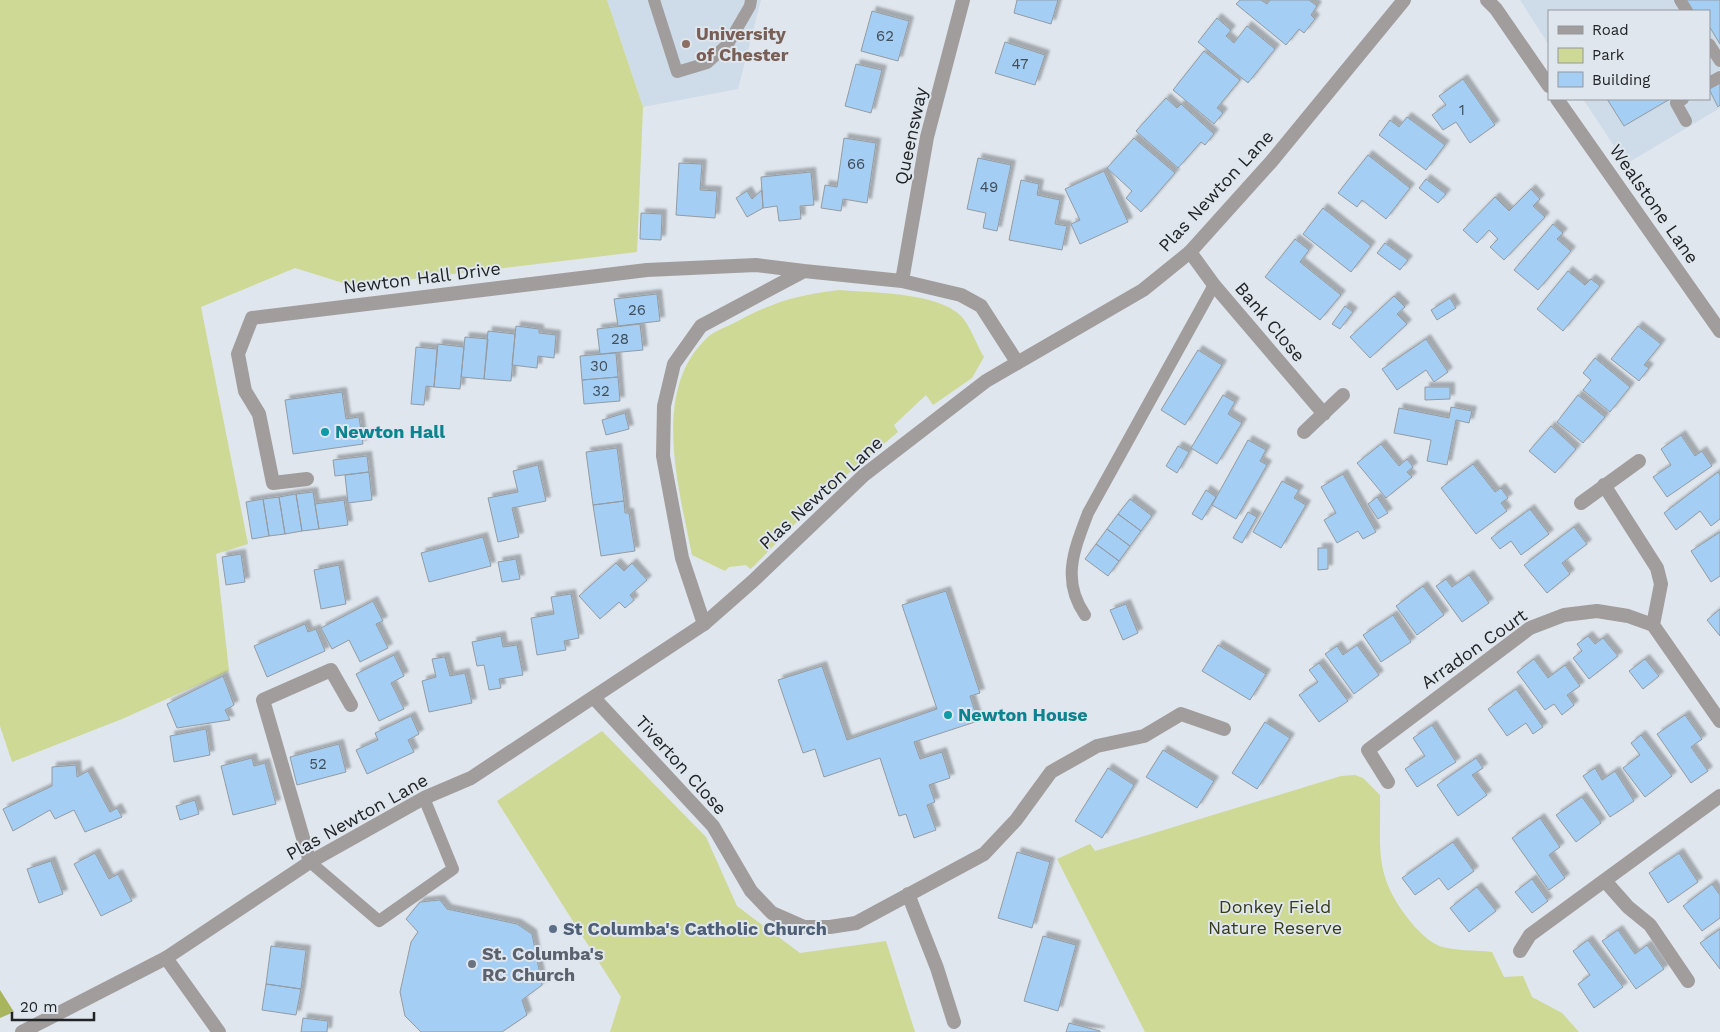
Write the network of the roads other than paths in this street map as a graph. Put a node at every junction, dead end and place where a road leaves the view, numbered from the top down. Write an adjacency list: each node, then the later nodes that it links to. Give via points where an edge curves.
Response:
1 (654, 0): 2 (lane, via 677,72 707,62 728,44)
2 (751, 0)
3 (964, 0): 14 (street, Queensway, via 928,137)
4 (1404, 0): 12 (street, Plas Newton Lane, via 1271,162)
5 (1487, 0): 8 (street)
6 (1710, 46): 7 (lane)
7 (1720, 61)
8 (1548, 85)
9 (1558, 100): 16 (street, Wealstone Lane)
10 (1681, 100): 11 (lane, via 1676,103)
11 (1686, 121)
12 (1190, 252): 15 (street, Bank Close); 17 (street, Plas Newton Lane, via 1143,290)
13 (804, 271): 14 (street); 22 (street, Newton Hall Drive, via 756,265 646,270 252,318 238,354 246,391 259,414 273,483); 26 (street, via 701,326 674,364 664,406 663,456 682,558)
14 (902, 281): 17 (street, via 961,295 981,306)
15 (1214, 285): 19 (street, Bank Close); 25 (lane, via 1088,513 1073,551 1071,577 1075,601)
16 (1720, 331)
17 (1017, 362): 26 (street, Plas Newton Lane, via 986,381 864,475)
18 (1344, 395): 19 (street)
19 (1324, 414): 20 (street)
20 (1304, 432)
21 (1639, 461): 23 (street)
22 (307, 479)
23 (1604, 485): 24 (street); 27 (street, via 1657,568 1661,584)
24 (1581, 503)
25 (1085, 616)
26 (704, 624): 28 (street, Plas Newton Lane)
27 (1652, 624): 30 (street); 32 (street, Arradon Court, via 1597,611 1564,615 1530,628 1368,750)
28 (594, 698): 34 (street, Plas Newton Lane, via 471,778); 37 (street, Tiverton Close, via 713,826 751,891 772,912 804,927 830,927 856,923)
29 (350, 705): 35 (street, via 331,670 263,700)
30 (1720, 721)
31 (1224, 729): 37 (street, Tiverton Close, via 1181,714 1144,736 1097,746 1051,772 1016,820 984,854)
32 (1388, 782)
33 (1720, 796): 36 (street)
34 (424, 798): 35 (street, Plas Newton Lane); 35 (lane, via 453,869 379,921)
35 (310, 862): 39 (street, Plas Newton Lane)
36 (1605, 881): 38 (street, via 1530,935); 40 (street, via 1628,907 1650,925)
37 (908, 894): 41 (street)
38 (1520, 951)
39 (166, 958): 42 (street, Plas Newton Lane); 43 (street)
40 (1688, 981)
41 (954, 1022)
42 (22, 1032)
43 (218, 1032)

